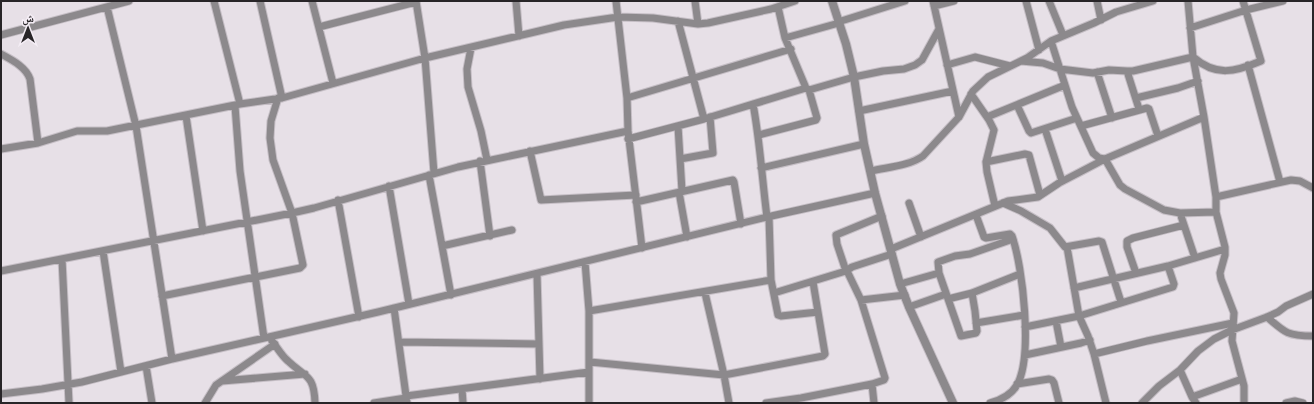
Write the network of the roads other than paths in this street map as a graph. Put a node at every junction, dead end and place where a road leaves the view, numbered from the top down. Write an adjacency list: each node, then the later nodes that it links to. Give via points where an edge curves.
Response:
1 (129, 1): 20 (street)
2 (214, 1): 64 (street)
3 (260, 1): 60 (street)
4 (312, 1): 31 (street)
5 (516, 1): 36 (street)
6 (616, 1): 26 (street)
7 (695, 1): 30 (street)
8 (769, 1): 24 (street)
9 (795, 1): 24 (street)
10 (832, 1): 29 (street)
11 (905, 1): 29 (street)
12 (954, 1): 22 (street)
13 (1026, 1): 41 (street)
14 (1049, 1): 35 (street)
15 (1097, 1): 27 (street)
16 (1152, 1): 27 (street, via 1116,12)
17 (1188, 1): 32 (street)
18 (1243, 1): 25 (street)
19 (1282, 1): 25 (street)
20 (118, 2): 23 (street)
21 (416, 2): 31 (street); 44 (street)
22 (933, 4): 33 (street)
23 (107, 7): 34 (street); 75 (street)
24 (774, 8): 30 (street); 37 (street)
25 (1246, 10): 32 (street); 47 (street, via 1261,61)
26 (618, 17): 28 (street); 36 (street, via 564,25); 61 (street)
27 (1101, 20): 35 (street)
28 (678, 21): 30 (street); 53 (street)
29 (839, 22): 37 (street); 52 (street)
30 (698, 24)
31 (319, 27): 55 (street)
32 (1190, 28): 43 (street)
33 (939, 29): 46 (street); 52 (street, via 922,60 915,65)
34 (1, 35)
35 (1063, 35): 38 (street)
36 (520, 36): 39 (street)
37 (785, 38): 40 (street)
38 (1050, 40): 41 (street); 49 (street)
39 (471, 48): 44 (street); 86 (street, via 467,69 468,87 483,138)
40 (790, 49): 53 (street); 57 (street)
41 (1039, 50): 45 (street)
42 (1, 54): 82 (street, via 28,73)
43 (1193, 57): 47 (street, via 1206,67 1216,70 1224,71); 51 (street); 54 (street)
44 (425, 58): 55 (street); 92 (street)
45 (1021, 61): 48 (street); 49 (street, via 1043,63)
46 (947, 64): 48 (street, via 975,58); 58 (street)
47 (1248, 65): 94 (street)
48 (1010, 66): 59 (street, via 982,82)
49 (1060, 69): 50 (street); 56 (street)
50 (1097, 72): 51 (street); 74 (street)
51 (1127, 72): 62 (street)
52 (854, 77): 57 (street); 67 (street)
53 (693, 79): 61 (street); 72 (street)
54 (1198, 81): 62 (street); 71 (street)
55 (333, 83): 60 (street)
56 (1065, 85): 65 (street); 73 (street)
57 (807, 89): 63 (street); 80 (street, via 816,120)
58 (953, 91): 67 (street); 69 (street)
59 (971, 94): 69 (street); 70 (street)
60 (280, 98): 64 (street); 107 (street, via 271,121 270,138 273,160)
61 (627, 98): 79 (street)
62 (1136, 98): 66 (street)
63 (753, 104): 72 (street); 80 (street)
64 (237, 105): 68 (street); 112 (street, via 240,171)
65 (1017, 105): 70 (street); 78 (street, via 1030,132)
66 (1139, 109): 74 (street); 81 (street, via 1149,109)
67 (859, 111): 83 (street)
68 (186, 116): 75 (street); 116 (street)
69 (958, 117): 91 (street, via 917,160)
70 (987, 117): 89 (street, via 994,130)
71 (1204, 117): 81 (street); 100 (street)
72 (707, 118): 76 (street); 87 (street, via 713,153)
73 (1077, 118): 77 (street); 78 (street)
74 (1112, 118): 77 (street)
75 (136, 126): 82 (street, via 107,131 76,131); 121 (street)
76 (678, 126): 79 (street); 87 (street)
77 (1081, 126): 88 (street, via 1093,153)
78 (1045, 129): 93 (street)
79 (628, 135): 85 (street); 101 (street)
80 (759, 135): 90 (street)
81 (1158, 136): 88 (street)
82 (38, 143): 84 (street)
83 (864, 144): 90 (street); 91 (street)
84 (1, 149)
85 (530, 151): 86 (street); 101 (street, via 541,200)
86 (484, 160): 92 (street); 117 (street)
87 (680, 160): 97 (street)
88 (1105, 160): 93 (street); 108 (street, via 1125,189 1164,210)
89 (986, 162): 99 (street, via 1029,155); 105 (street, via 986,172)
90 (761, 168): 111 (street)
91 (871, 171): 98 (street)
92 (432, 174): 95 (street); 122 (street)
93 (1062, 181): 99 (street)
94 (1280, 182): 96 (street, via 1300,181); 100 (street)
95 (389, 186): 102 (street); 154 (street)
96 (1313, 188)
97 (680, 191): 101 (street); 113 (street, via 734,180); 118 (street)
98 (875, 193): 110 (street); 111 (street)
99 (1040, 195): 104 (street)
100 (1216, 197): 106 (street)
101 (636, 198): 124 (street)
102 (338, 200): 107 (street); 161 (street)
103 (909, 203): 119 (street)
104 (1003, 203): 105 (street); 123 (street, via 1050,228)
105 (996, 206): 109 (street)
106 (1216, 212): 108 (street); 125 (street)
107 (292, 213): 112 (street); 138 (street, via 302,267)
108 (1180, 213): 114 (street)
109 (976, 215): 119 (street); 120 (street, via 984,237 1010,234)
110 (882, 216): 127 (street); 133 (street, via 836,235)
111 (768, 217): 113 (street); 140 (street)
112 (247, 222): 116 (street); 138 (street)
113 (741, 224): 118 (street)
114 (1184, 225): 128 (street); 135 (street, via 1127,241)
115 (512, 230): 117 (street)
116 (203, 231): 121 (street)
117 (490, 236): 122 (street)
118 (687, 237): 124 (street)
119 (921, 237): 127 (street)
120 (1013, 238): 134 (street, via 970,254 938,262); 137 (street)
121 (154, 240): 126 (street); 150 (street)
122 (442, 246): 148 (street)
123 (1067, 247): 139 (street, via 1102,242); 143 (street)
124 (642, 248): 130 (street)
125 (1225, 249): 128 (street); 165 (street, via 1220,273 1232,309)
126 (103, 251): 129 (street); 180 (street)
127 (891, 251): 133 (street); 142 (street)
128 (1195, 258): 131 (street)
129 (62, 259): 132 (street); 189 (street)
130 (585, 262): 136 (street); 157 (street)
131 (1168, 266): 135 (street); 153 (street, via 1174,284 1172,287)
132 (1, 271)
133 (846, 271): 141 (street); 152 (street)
134 (939, 273): 142 (street); 151 (street)
135 (1136, 273): 139 (street)
136 (537, 274): 148 (street); 172 (street)
137 (1020, 274): 146 (street); 159 (street)
138 (256, 276): 150 (street); 168 (street)
139 (1114, 278): 143 (street); 153 (street)
140 (771, 280): 144 (street); 145 (street)
141 (813, 282): 145 (street); 158 (street)
142 (900, 284): 149 (street)
143 (1074, 288): 160 (street)
144 (705, 292): 157 (street); 183 (street)
145 (774, 292): 158 (street, via 779,316)
146 (972, 293): 151 (street); 164 (street)
147 (1313, 294): 162 (street)
148 (451, 295): 154 (street)
149 (905, 295): 152 (street); 155 (street)
150 (162, 296): 176 (street)
151 (947, 297): 155 (street); 164 (street, via 961,336 976,333)
152 (861, 300): 187 (street, via 885,378)
153 (1121, 302): 160 (street)
154 (409, 304): 156 (street)
155 (909, 306): 205 (street)
156 (394, 308): 161 (street); 170 (street)
157 (589, 311): 177 (street)
158 (818, 312): 183 (street, via 824,355)
159 (1024, 315): 164 (street); 166 (street)
160 (1079, 316): 163 (street); 169 (street)
161 (359, 317): 168 (street)
162 (1267, 317): 165 (street); 167 (street, via 1285,333)
163 (1056, 321): 166 (street); 173 (street)
164 (976, 323)
165 (1233, 326): 174 (street, via 1147,341); 179 (street, via 1198,351); 185 (street, via 1234,350)
166 (1025, 328): 175 (street)
167 (1313, 336)
168 (267, 338): 171 (street); 176 (street)
169 (1090, 340): 173 (street); 174 (street)
170 (398, 342): 172 (street); 192 (street)
171 (275, 344): 182 (street, via 286,360); 186 (street)
172 (539, 344): 184 (street)
173 (1061, 347): 175 (street)
174 (1094, 354): 208 (street)
175 (1025, 355): 188 (street, via 1023,370)
176 (172, 360): 178 (street)
177 (590, 362): 181 (street); 183 (street)
178 (146, 366): 180 (street); 196 (street)
179 (1180, 370): 194 (street); 209 (street)
180 (121, 372): 189 (street)
181 (589, 372): 184 (street); 201 (street)
182 (305, 374): 186 (street); 198 (street, via 314,385)
183 (724, 375): 202 (street)
184 (540, 379): 190 (street)
185 (1242, 379): 194 (street); 210 (street)
186 (221, 380): 197 (street, via 212,389)
187 (872, 384): 203 (street); 204 (street)
188 (1017, 384): 193 (street); 207 (street, via 1052,380)
189 (68, 385): 191 (street); 195 (street)
190 (462, 389): 192 (street); 200 (street)
191 (1, 394)
192 (406, 399): 199 (street)
193 (1004, 400): 206 (street)
194 (1194, 400)
195 (69, 403)
196 (152, 403)
197 (205, 403)
198 (315, 403)
199 (374, 403)
200 (463, 403)
201 (589, 403)
202 (729, 403)
203 (766, 403)
204 (874, 403)
205 (953, 403)
206 (990, 403)
207 (1059, 403)
208 (1106, 403)
209 (1142, 403)
210 (1244, 403)
211 (1286, 403): 212 (street)
212 (1303, 403)

